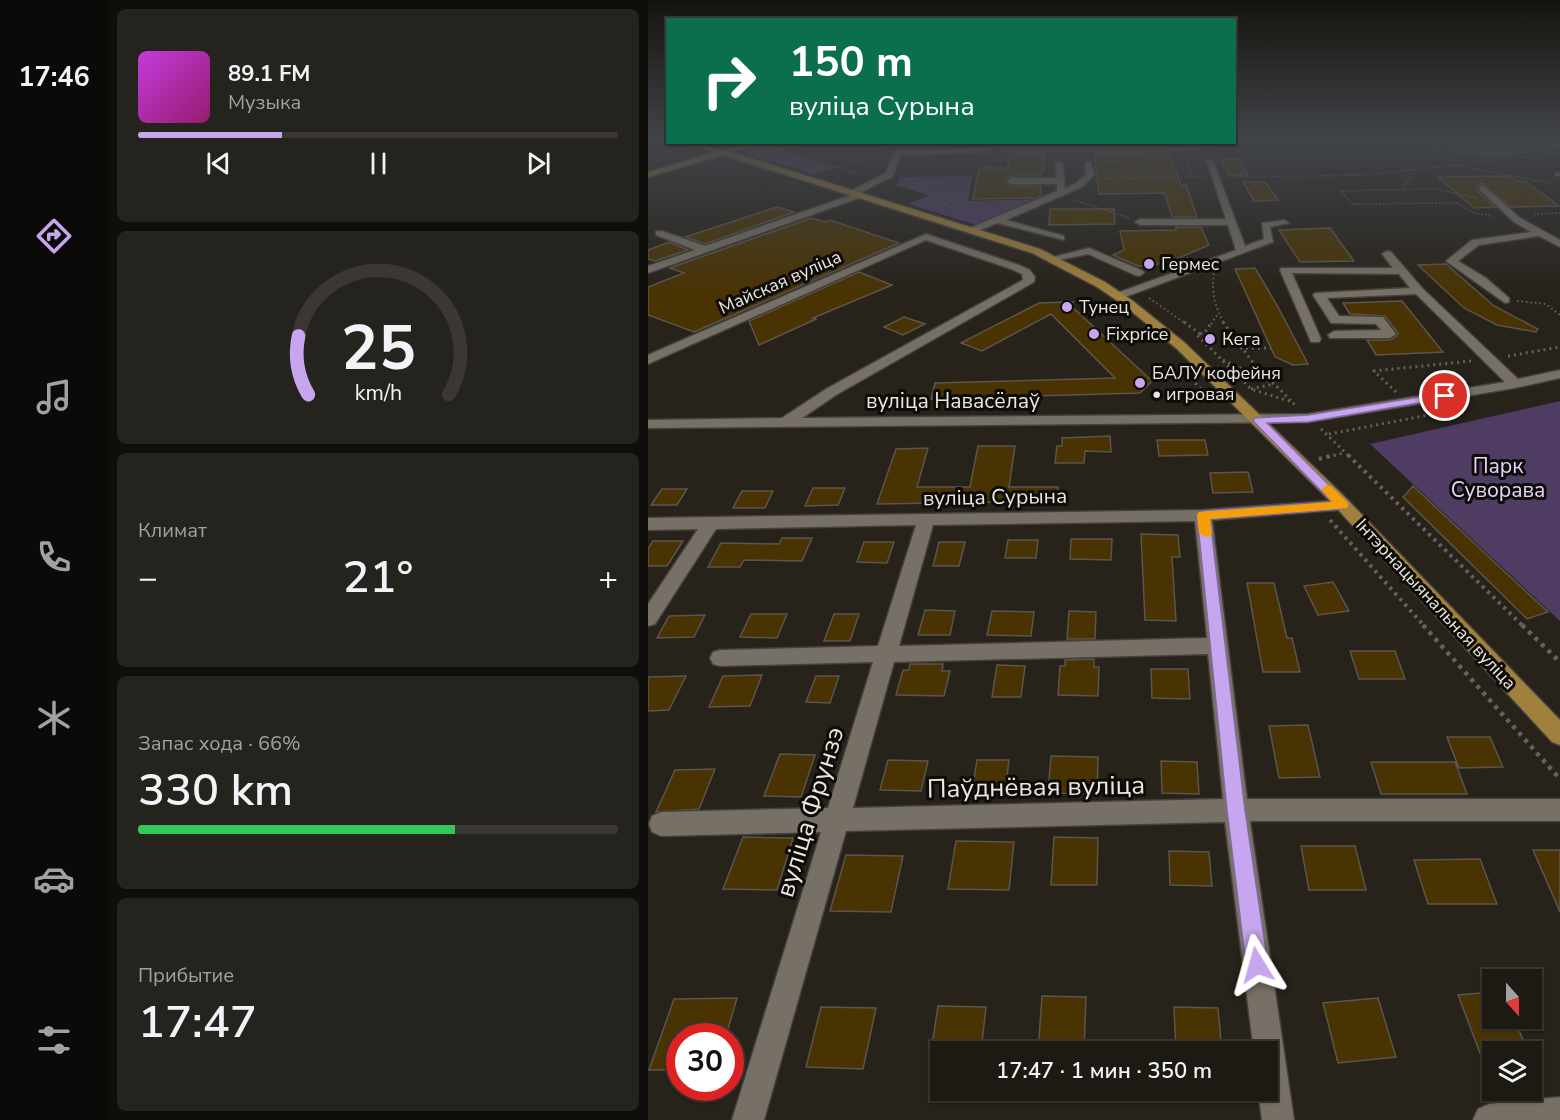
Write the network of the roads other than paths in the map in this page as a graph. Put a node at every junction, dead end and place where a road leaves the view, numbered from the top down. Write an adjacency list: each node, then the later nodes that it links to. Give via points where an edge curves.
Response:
1 (844, 190): 7 (main road, Інтэрнацыянальная вуліца)
2 (862, 190): 7 (street)
3 (1065, 190): 6 (street)
4 (1218, 190): 10 (street)
5 (1485, 190): 14 (street, via 1517,220)
6 (1061, 192): 8 (street)
7 (856, 194): 12 (main road, Інтэрнацыянальная вуліца); 17 (street)
8 (997, 220): 12 (street); 15 (street)
9 (1140, 222): 10 (street)
10 (1231, 222): 18 (street)
11 (1284, 223): 18 (street, via 1265,225 1269,240)
12 (973, 230): 20 (main road, Інтэрнацыянальная вуліца)
13 (659, 233): 17 (street)
14 (1542, 233): 16 (street); 26 (street, via 1476,242 1451,261 1482,279)
15 (1060, 238)
16 (1560, 244)
17 (705, 250): 21 (street)
18 (1238, 253): 25 (street)
19 (1387, 254): 22 (street)
20 (1054, 258): 23 (street, via 1089,251); 25 (main road, Інтэрнацыянальная вуліца)
21 (648, 270)
22 (1402, 271): 24 (street); 28 (street, via 1285,270)
23 (1139, 273)
24 (1419, 291): 27 (street, via 1319,295 1335,320 1379,320 1390,334); 31 (street)
25 (1121, 295): 32 (main road, Інтэрнацыянальная вуліца, via 1154,320)
26 (1505, 300)
27 (1334, 335)
28 (1315, 339)
29 (648, 360): 33 (street, Майская вуліца, via 926,237 1026,272 1030,277 1028,282 831,392)
30 (1560, 374): 31 (street, вуліца Навасёлаў)
31 (1515, 384): 32 (street, вуліца Навасёлаў, via 1308,418)
32 (1258, 420): 33 (street, вуліца Навасёлаў); 35 (main road, Інтэрнацыянальная вуліца)
33 (785, 423): 34 (street, вуліца Навасёлаў)
34 (648, 424)
35 (1342, 505): 36 (street, вуліца Сурына); 44 (main road, Інтэрнацыянальная вуліца)
36 (1203, 515): 37 (street, вуліца Сурына); 41 (street)
37 (926, 520): 38 (street, вуліца Сурына); 42 (street, вуліца Фрунзэ)
38 (711, 523): 39 (street, вуліца Сурына); 40 (street)
39 (648, 524)
40 (648, 619)
41 (1217, 646): 42 (street); 45 (street)
42 (886, 652): 43 (street); 47 (street, вуліца Фрунзэ)
43 (720, 658)
44 (1560, 735)
45 (1236, 810): 46 (street, Паўднёвая вуліца); 47 (street, Паўднёвая вуліца); 51 (street)
46 (1560, 810)
47 (837, 820): 48 (street, Паўднёвая вуліца); 50 (street, вуліца Фрунзэ)
48 (661, 824)
49 (1560, 1113): 52 (street)
50 (748, 1120)
51 (1278, 1120)
52 (1489, 1120)

